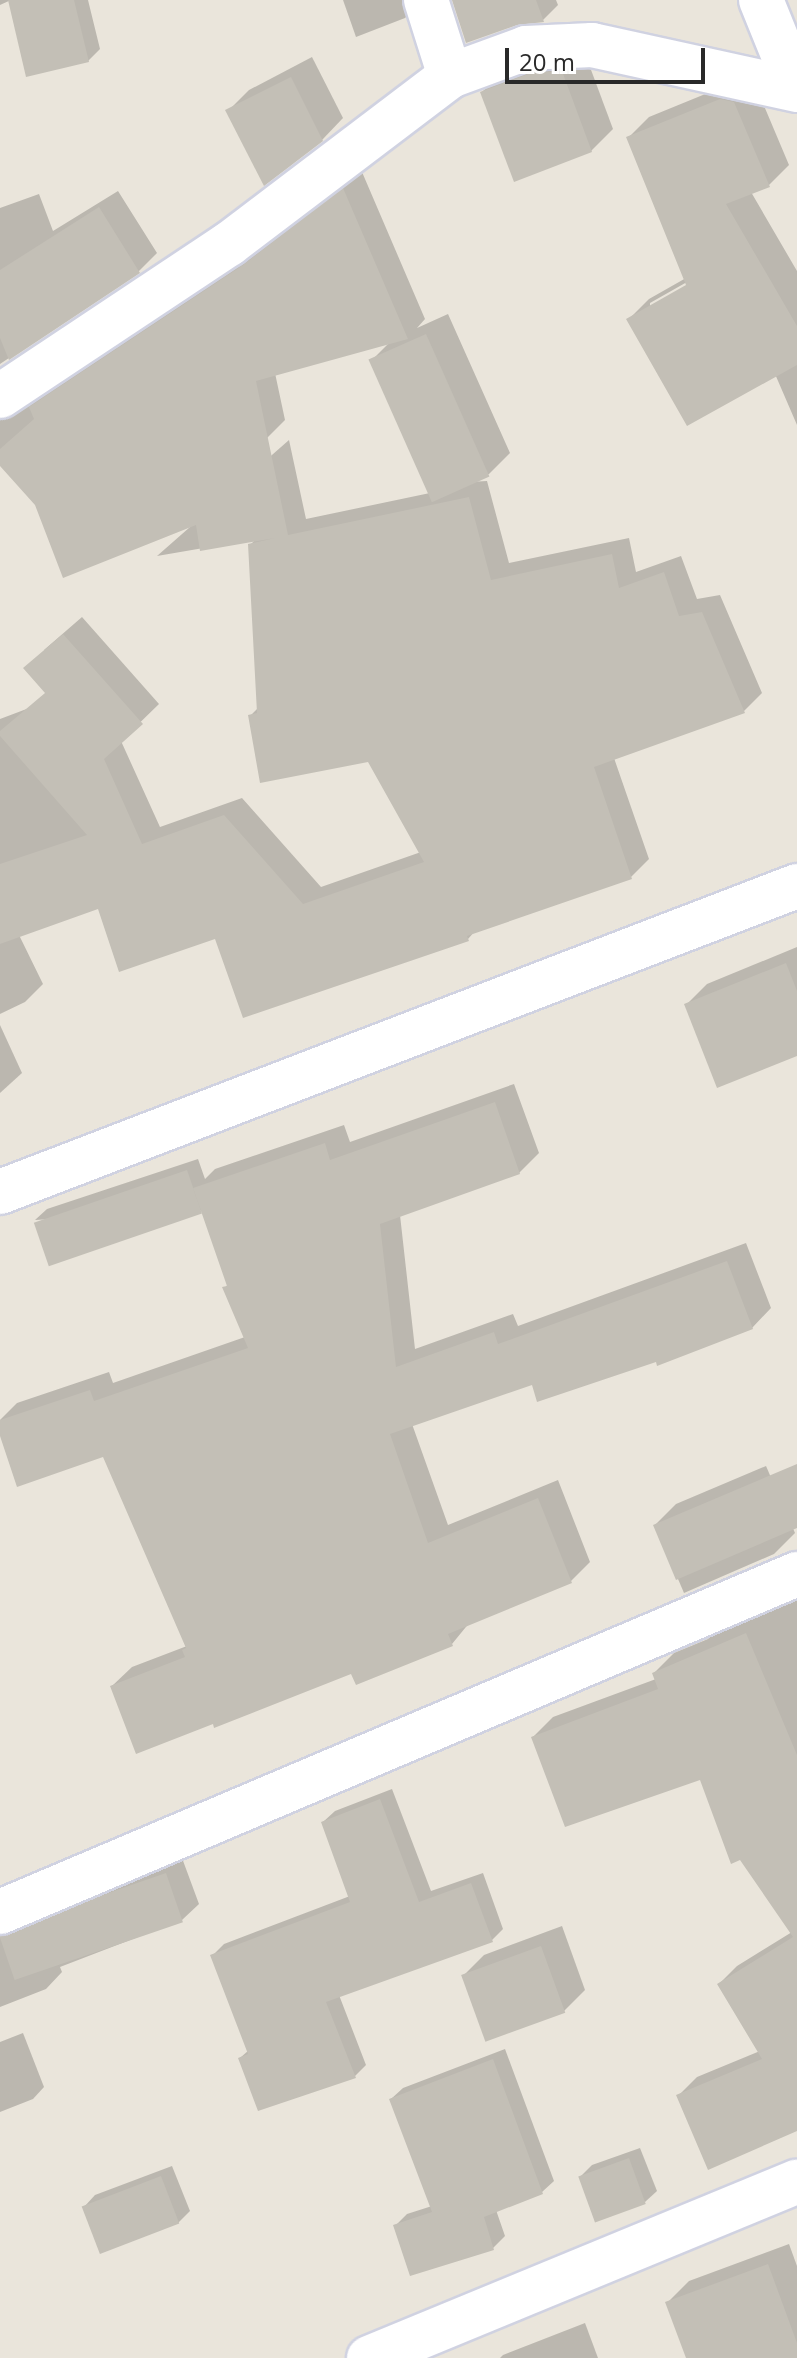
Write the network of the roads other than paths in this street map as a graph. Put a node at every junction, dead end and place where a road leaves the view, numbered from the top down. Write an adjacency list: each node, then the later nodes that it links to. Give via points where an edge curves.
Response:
1 (426, 0): 3 (street)
2 (761, 0): 4 (street)
3 (450, 76): 4 (street, via 526,48 592,45); 5 (street, via 229,244)
4 (797, 90)
5 (0, 396)
6 (797, 886): 7 (street)
7 (0, 1192)
8 (797, 1574): 9 (street)
9 (0, 1912)
10 (797, 2182): 11 (street)
11 (369, 2358)

